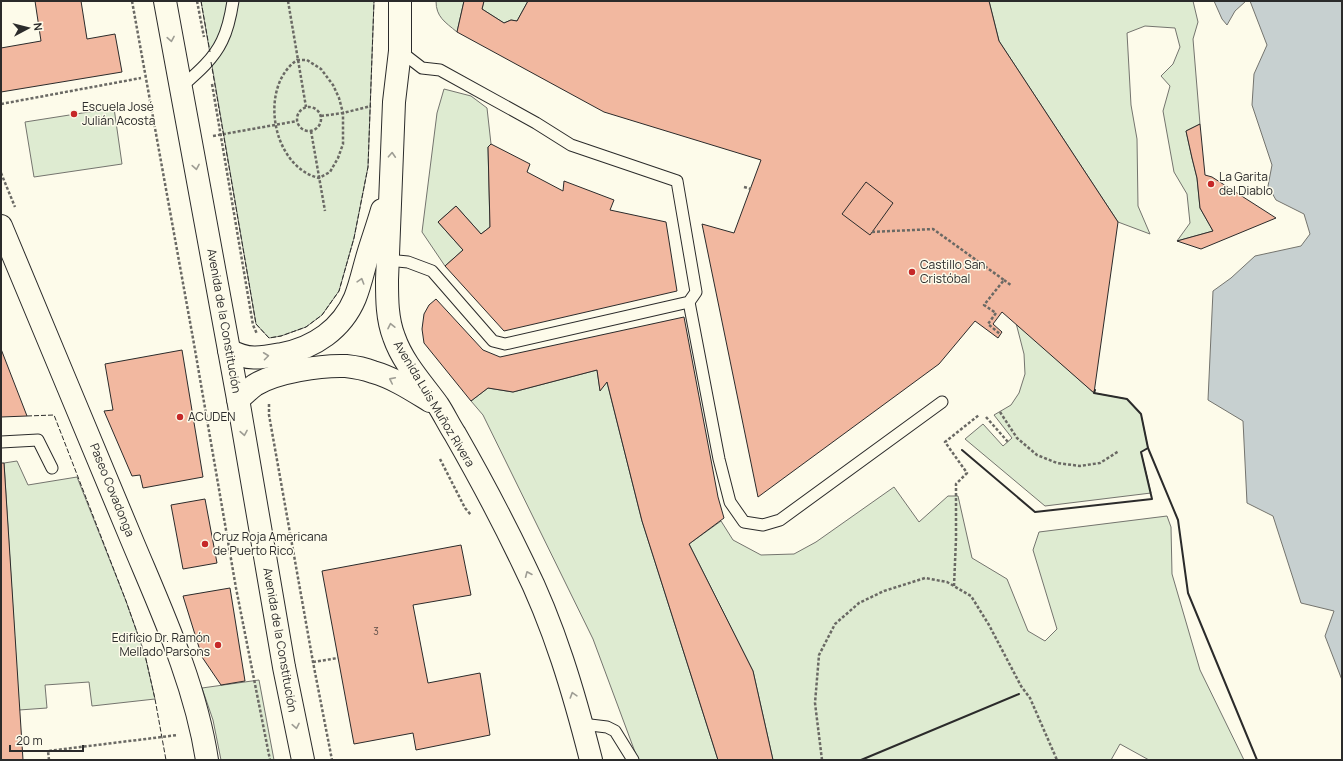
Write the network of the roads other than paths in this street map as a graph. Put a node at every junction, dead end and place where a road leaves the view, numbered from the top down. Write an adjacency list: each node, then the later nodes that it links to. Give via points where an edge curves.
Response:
1 (164, 1): 6 (main road, Avenida de la Constitución, one-way to 6)
2 (233, 1): 6 (lane, via 222,41 208,61)
3 (400, 1): 5 (main road, Avenida Luis Muñoz Rivera)
4 (411, 1): 5 (main road)
5 (400, 51): 7 (main road, Avenida Luis Muñoz Rivera, one-way to 5, via 394,102); 10 (lane, via 422,68 440,70 571,145 677,181 696,292)
6 (180, 88): 11 (main road, Avenida de la Constitución, one-way to 11)
7 (390, 185): 9 (main road, Avenida Luis Muñoz Rivera); 11 (main road, one-way to 7, via 246,357 285,353 307,347 341,321 358,289)
8 (1, 226): 18 (main road, Paseo Covadonga, via 181,660 202,732)
9 (387, 260): 10 (lane, via 408,262 432,271 493,341 505,344); 14 (main road, Avenida Luis Muñoz Rivera, one-way to 9, via 399,351 387,304)
10 (689, 302): 13 (lane, via 721,466 730,502 744,522 763,525 780,520)
11 (229, 350): 12 (main road, Avenida de la Constitución)
12 (238, 399): 14 (main road, one-way to 12, via 391,379 348,366 308,370 265,380); 19 (main road, Avenida de la Constitución, one-way to 19, via 284,667)
13 (942, 402)
14 (438, 406): 17 (main road, Avenida Luis Muñoz Rivera, one-way to 14, via 556,639 524,564)
15 (1, 442): 16 (lane, via 38,440)
16 (52, 468)
17 (582, 724): 20 (main road, Avenida Luis Muñoz Rivera); 21 (lane, via 607,727 615,731)
18 (207, 760)
19 (303, 760)
20 (591, 760)
21 (634, 760)

